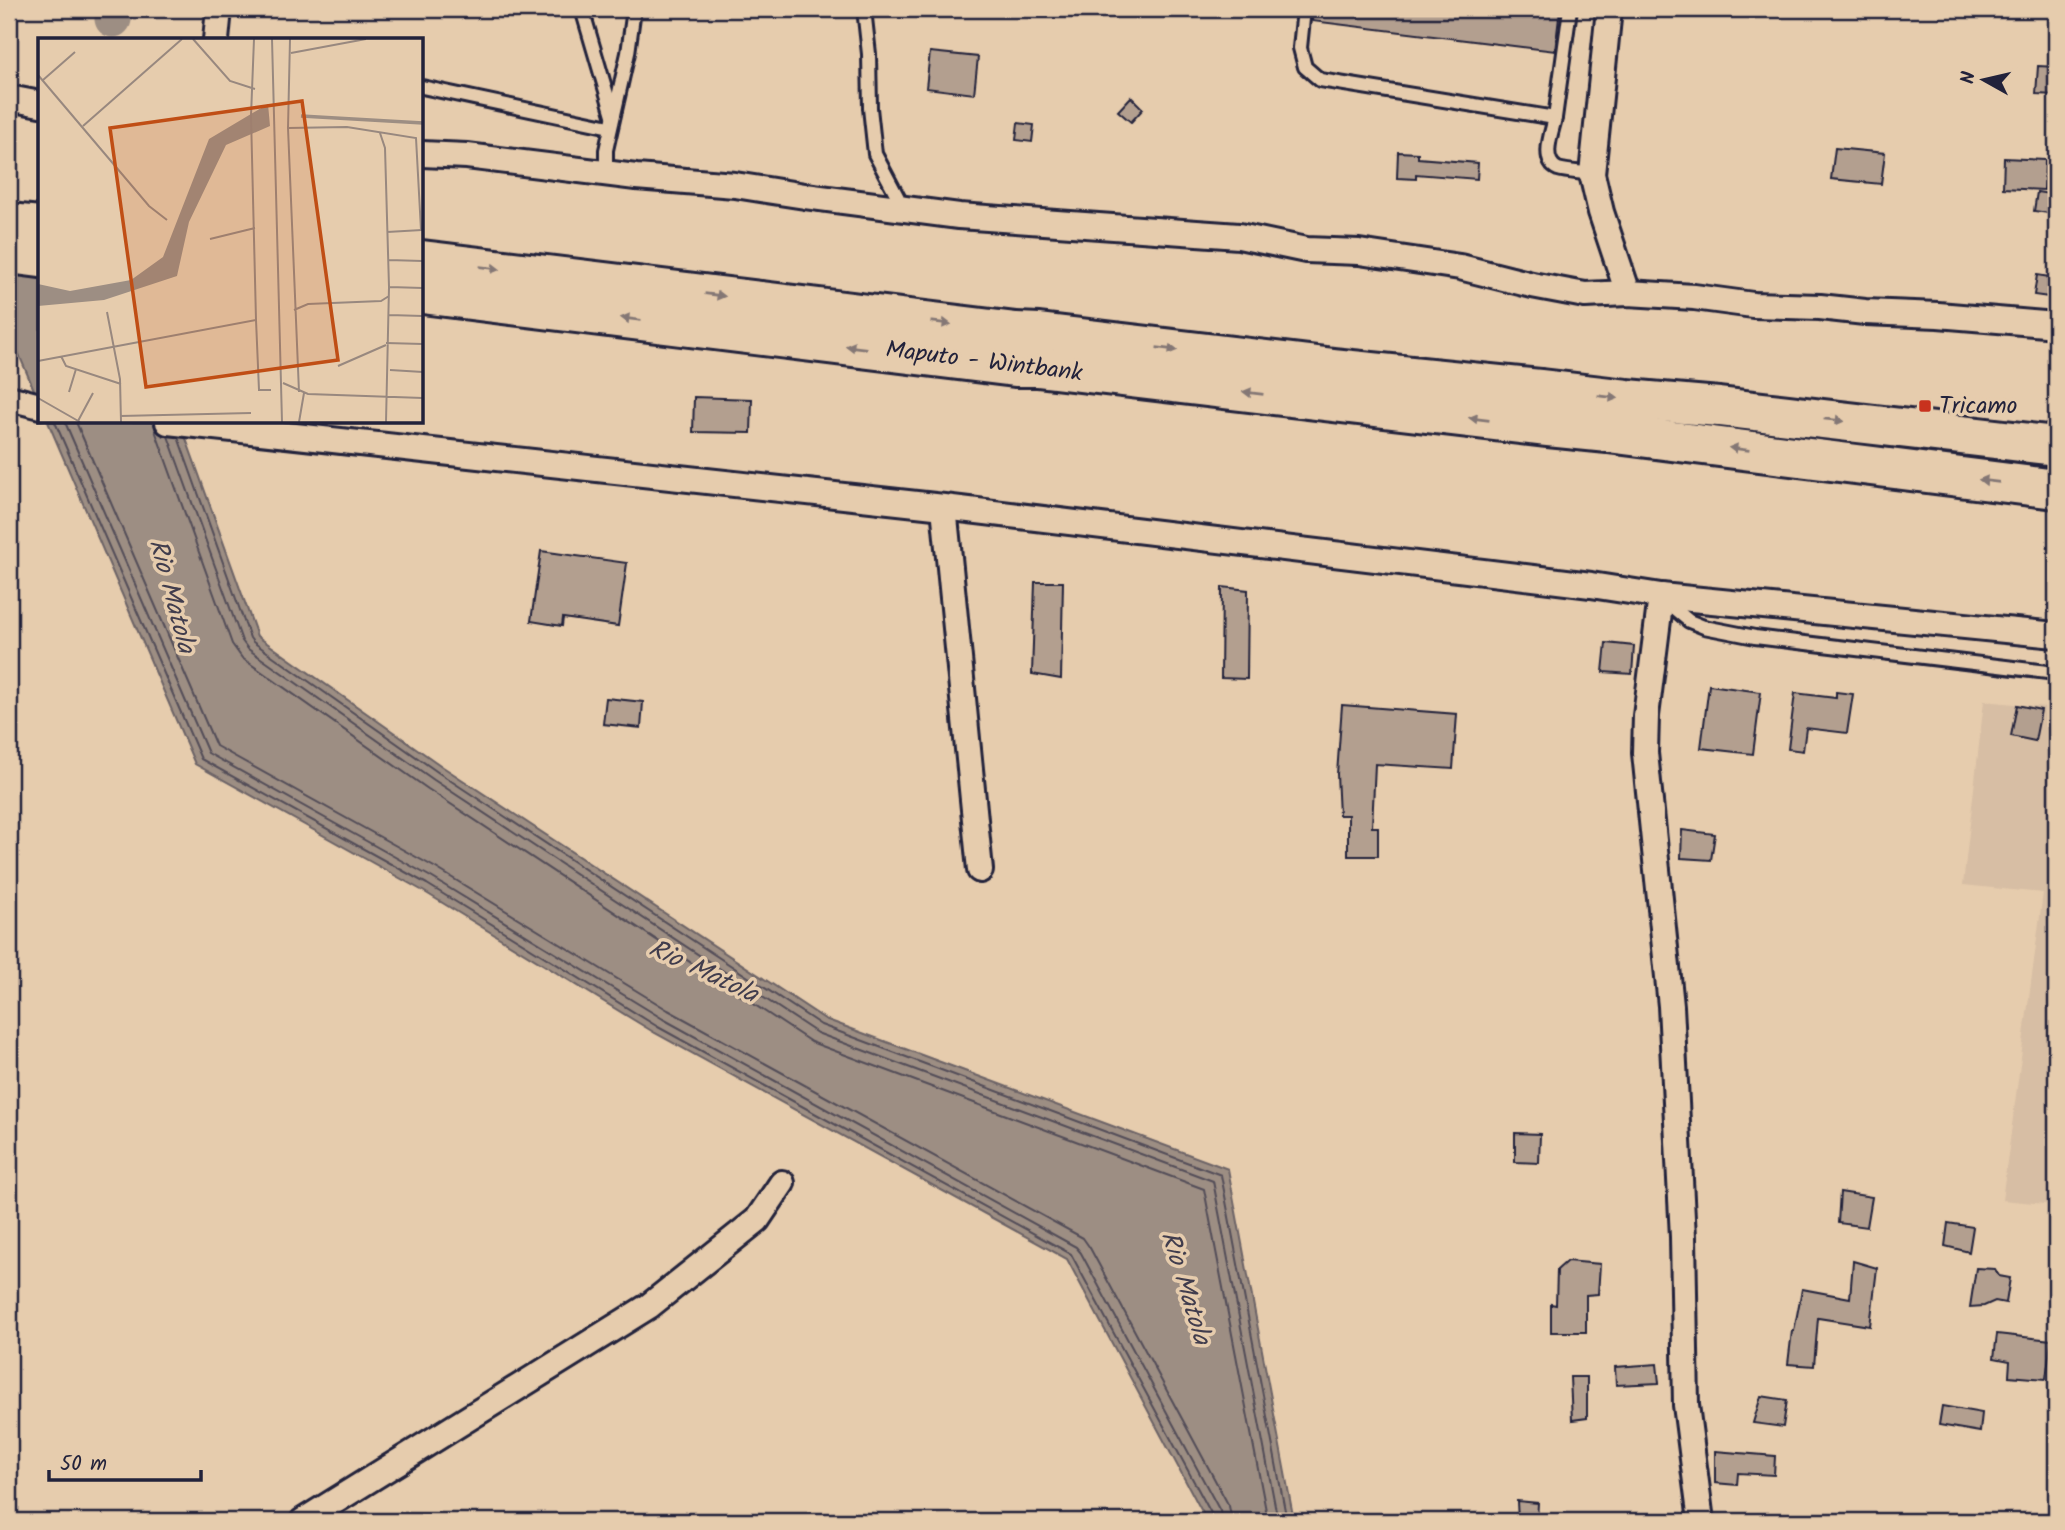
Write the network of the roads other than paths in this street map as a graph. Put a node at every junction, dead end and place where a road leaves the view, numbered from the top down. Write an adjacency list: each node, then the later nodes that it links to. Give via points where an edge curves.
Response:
1 (219, 9): 8 (street)
2 (582, 9): 13 (lane)
3 (634, 9): 13 (lane)
4 (864, 9): 17 (lane, via 875,154)
5 (1304, 9): 12 (lane, via 1300,48 1305,67 1320,80)
6 (1570, 9): 12 (lane)
7 (1609, 9): 16 (street)
8 (216, 38)
9 (424, 87): 13 (lane)
10 (9, 98): 11 (street)
11 (38, 104)
12 (1555, 118): 16 (lane, via 1548,156 1551,164)
13 (612, 121): 15 (lane)
14 (424, 154): 15 (street)
15 (606, 173): 17 (street)
16 (1592, 174): 23 (street)
17 (904, 209): 23 (street, via 1239,236 1306,250 1359,252 1460,267 1586,295)
18 (9, 222): 19 (highway)
19 (38, 226)
20 (9, 254): 21 (highway)
21 (38, 258)
22 (424, 260): 29 (highway, Maputo - Wintbank, one-way to 29, via 1017,332)
23 (1628, 293): 25 (street)
24 (424, 294): 30 (highway, Maputo - Wintbank, one-way to 24)
25 (2056, 325)
26 (9, 398): 27 (street)
27 (38, 405)
28 (186, 424): 31 (street)
29 (2056, 446)
30 (2056, 489)
31 (944, 507): 32 (street); 35 (street)
32 (1661, 596): 33 (street); 34 (lane, via 1689,621 1755,637); 38 (street, via 1645,753 1671,1006 1686,1405)
33 (2056, 635)
34 (2056, 673)
35 (980, 870)
36 (782, 1184): 37 (street, via 757,1220 649,1306)
37 (303, 1521)
38 (1701, 1521)

